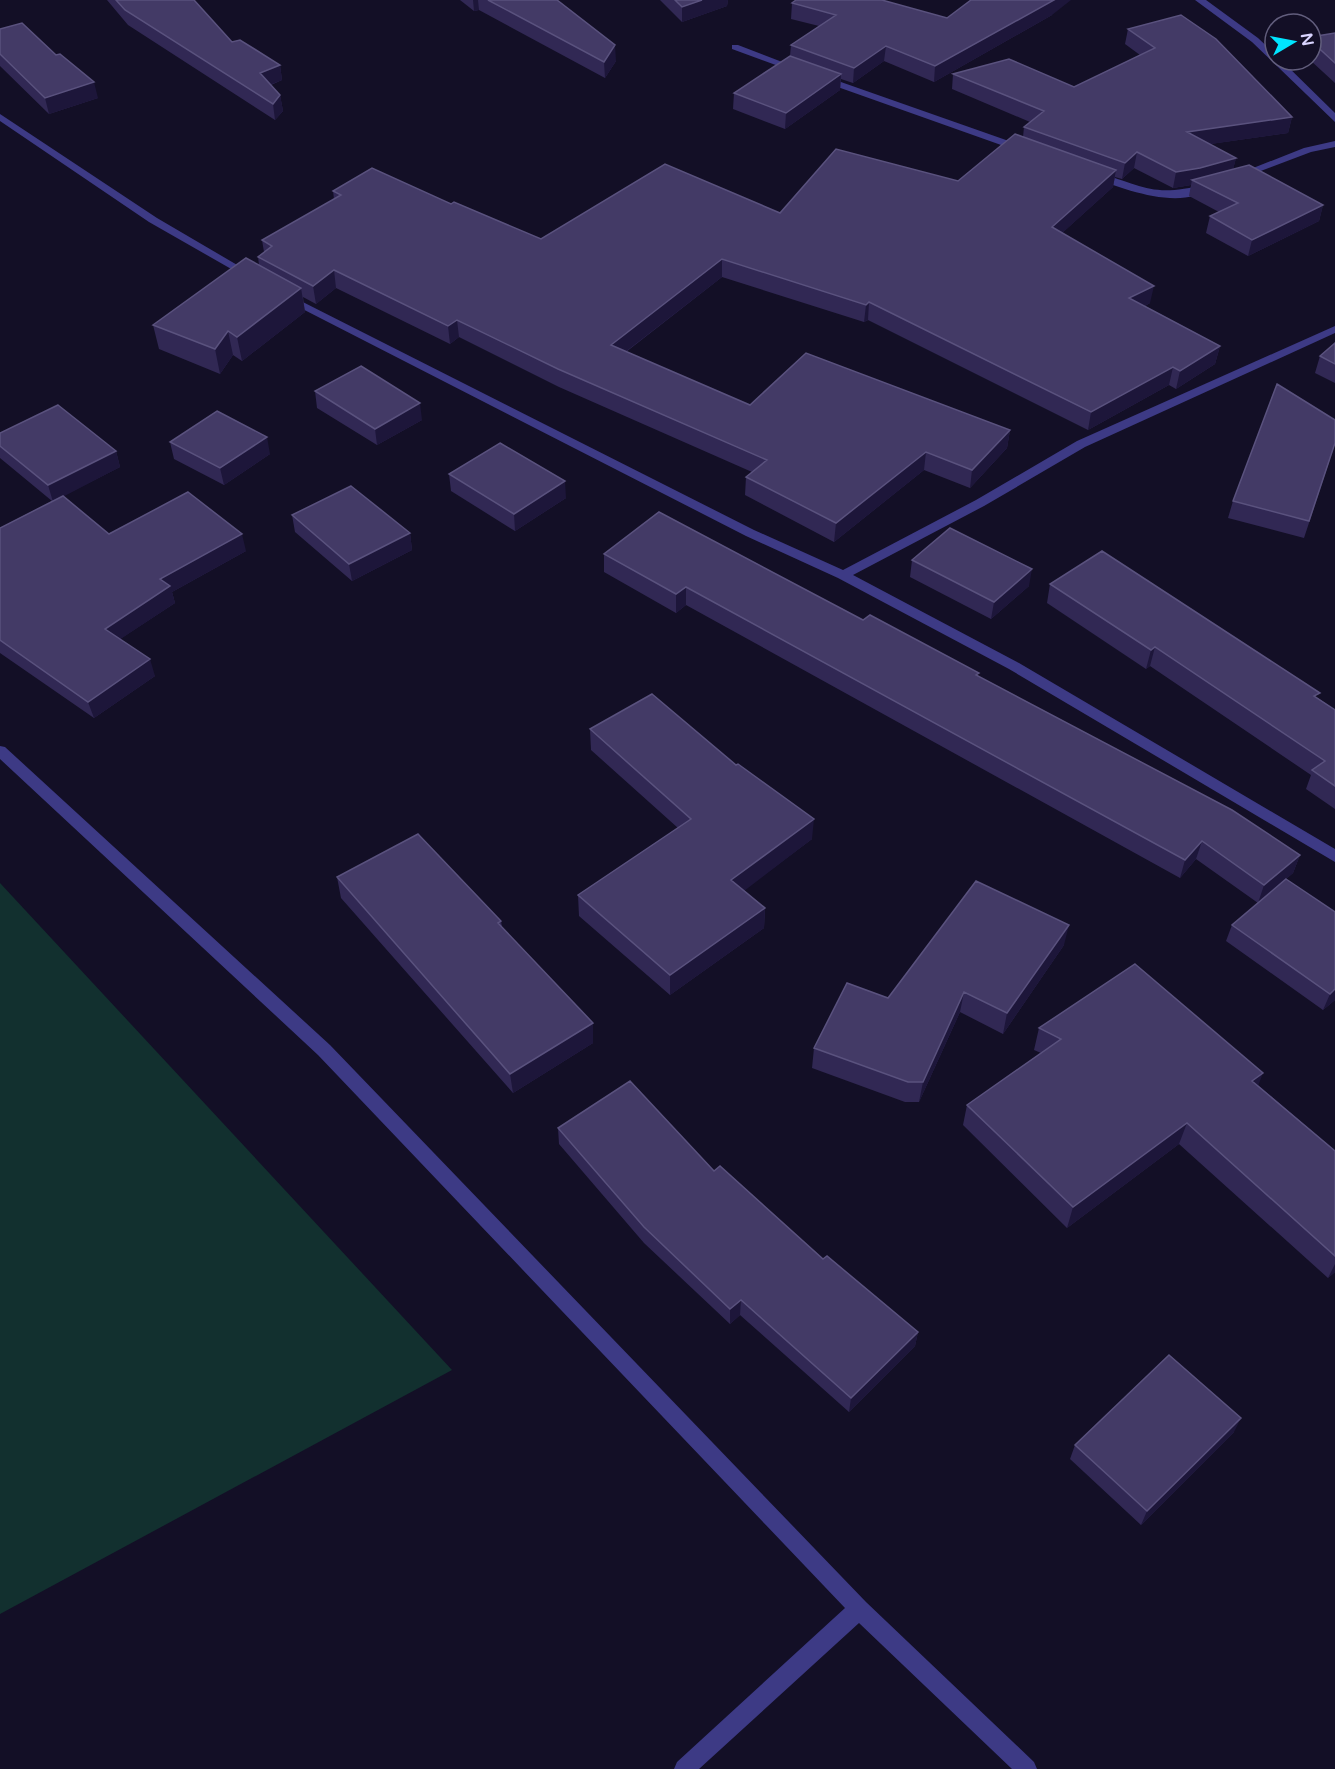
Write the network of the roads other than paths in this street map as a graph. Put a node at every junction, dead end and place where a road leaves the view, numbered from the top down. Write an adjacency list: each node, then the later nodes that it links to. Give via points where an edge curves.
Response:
1 (1200, 0): 4 (street, via 1255,40)
2 (735, 47): 6 (street)
3 (0, 117): 11 (street, via 153,220 270,287 750,533)
4 (1335, 118)
5 (1335, 144): 8 (street)
6 (1037, 154)
7 (1081, 170): 9 (street, via 1164,197 1188,194)
8 (1232, 178)
9 (1221, 182)
10 (1335, 329): 11 (street, via 1081,444)
11 (843, 575): 13 (street, via 1014,666)
12 (0, 751): 14 (street, via 324,1050)
13 (1335, 856)
14 (859, 1609): 15 (street); 16 (street)
15 (684, 1769)
16 (1027, 1769)

